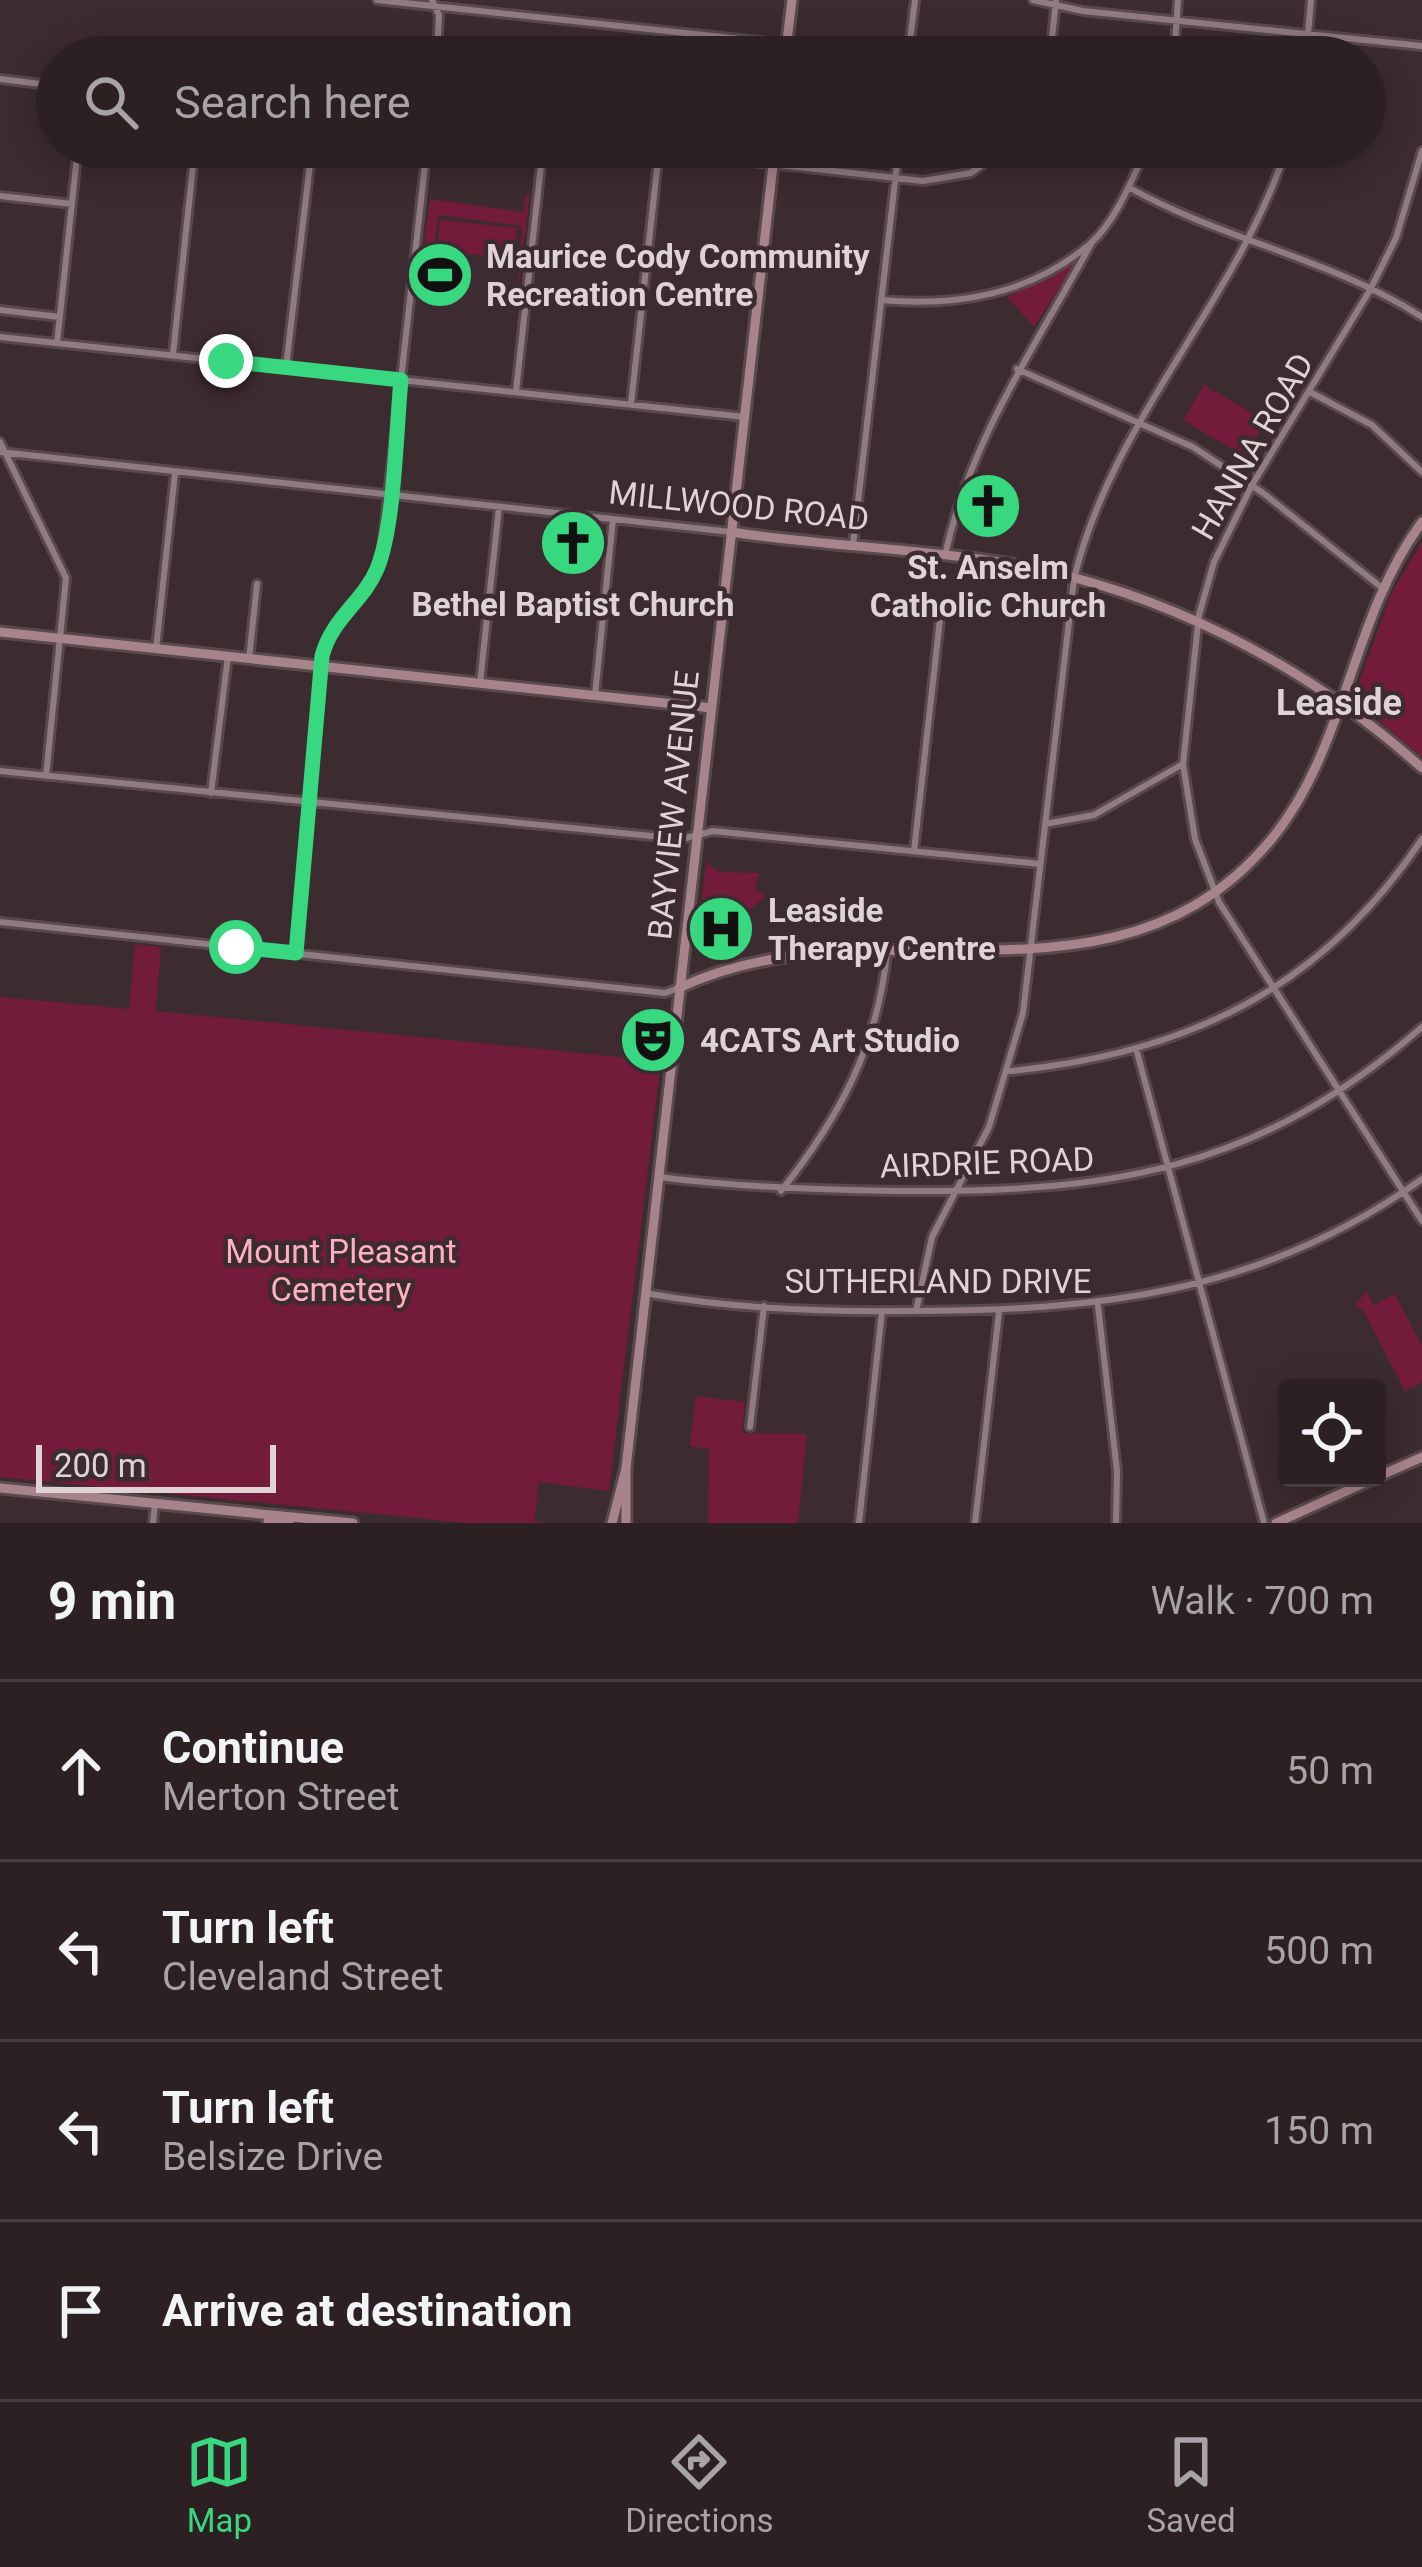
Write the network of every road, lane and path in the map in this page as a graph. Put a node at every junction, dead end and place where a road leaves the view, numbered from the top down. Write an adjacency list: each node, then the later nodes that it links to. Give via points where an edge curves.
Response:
1 (377, 0): 7 (street)
2 (792, 0): 13 (street)
3 (915, 0): 14 (street)
4 (1033, 0): 8 (street)
5 (1178, 0): 9 (street)
6 (1311, 0): 10 (street)
7 (433, 3): 11 (street); 12 (street)
8 (1056, 3): 9 (street); 15 (street)
9 (1178, 22): 10 (street); 16 (street)
10 (1308, 35): 17 (street)
11 (435, 36)
12 (718, 36)
13 (788, 36)
14 (911, 36)
15 (1052, 36)
16 (1176, 36)
17 (1318, 36)
18 (1386, 43): 19 (street)
19 (1422, 46)
20 (0, 80): 21 (street)
21 (36, 84)
22 (1422, 151): 41 (street, HANNA ROAD, via 1396,238)
23 (76, 168): 38 (street)
24 (194, 168): 48 (street)
25 (310, 168): 49 (street)
26 (425, 168): 51 (street)
27 (541, 168): 52 (street)
28 (657, 168): 54 (street)
29 (773, 168): 55 (street, BAYVIEW AVENUE)
30 (801, 168): 35 (street)
31 (896, 168): 35 (street)
32 (971, 168): 35 (street, via 954,178)
33 (1138, 168): 36 (street)
34 (1278, 168): 40 (street)
35 (895, 178): 42 (street)
36 (1128, 187): 39 (street); 40 (street)
37 (0, 196): 38 (street)
38 (72, 204): 44 (street)
39 (1092, 242): 42 (street, via 991,295 933,304); 50 (street)
40 (1248, 242): 41 (street); 56 (street)
41 (1370, 290): 45 (street); 53 (street, HANNA ROAD)
42 (881, 300): 67 (street)
43 (0, 310): 44 (street)
44 (60, 317): 47 (street)
45 (1422, 317)
46 (0, 337): 47 (street)
47 (57, 343): 48 (street)
48 (173, 355): 49 (street)
49 (286, 367): 51 (street)
50 (1017, 369): 56 (street); 68 (street, via 974,460)
51 (401, 380): 52 (street); 62 (street)
52 (516, 391): 54 (street)
53 (1310, 392): 60 (street, via 1372,425); 61 (street, HANNA ROAD)
54 (631, 404): 55 (street)
55 (745, 417): 66 (street, BAYVIEW AVENUE)
56 (1139, 420): 61 (street); 69 (street, via 1103,486)
57 (0, 442): 58 (street)
58 (3, 452): 59 (street, MILLWOOD ROAD); 75 (street, via 64,570)
59 (175, 472): 62 (street, MILLWOOD ROAD); 76 (street)
60 (1422, 472)
61 (1252, 485): 71 (street); 73 (street, HANNA ROAD, via 1214,562)
62 (388, 495): 63 (street, MILLWOOD ROAD); 79 (street, via 377,569 329,632)
63 (499, 506): 64 (street, MILLWOOD ROAD); 80 (street)
64 (613, 519): 66 (street, MILLWOOD ROAD); 81 (street)
65 (1422, 522): 71 (street)
66 (731, 532): 67 (street, MILLWOOD ROAD); 83 (street, BAYVIEW AVENUE)
67 (853, 545): 68 (street, MILLWOOD ROAD)
68 (945, 555): 69 (street, MILLWOOD ROAD)
69 (1074, 579): 73 (street, MILLWOOD ROAD); 90 (street)
70 (257, 584): 78 (street)
71 (1381, 587): 82 (street)
72 (940, 619): 93 (street)
73 (1198, 623): 82 (street, MILLWOOD ROAD); 84 (street, HANNA ROAD)
74 (0, 632): 75 (street)
75 (61, 638): 76 (street); 87 (street)
76 (156, 649): 77 (street)
77 (228, 656): 78 (street); 88 (street)
78 (249, 659): 79 (street)
79 (320, 667): 80 (street); 89 (street)
80 (480, 683): 81 (street)
81 (595, 695): 83 (street)
82 (1339, 701): 85 (street, MILLWOOD ROAD); 95 (street, via 1318,764 1288,817 1249,865)
83 (712, 708): 91 (street, BAYVIEW AVENUE)
84 (1183, 764): 90 (street, via 1094,815); 95 (street, HANNA ROAD)
85 (1422, 768)
86 (0, 771): 87 (street)
87 (46, 776): 88 (street)
88 (211, 793): 89 (street)
89 (310, 804): 91 (street); 99 (street)
90 (1045, 824): 94 (street)
91 (697, 835): 93 (street, via 712,830); 100 (street, BAYVIEW AVENUE)
92 (1422, 838): 101 (street, via 1365,913)
93 (914, 851): 94 (street)
94 (1040, 864): 98 (street)
95 (1214, 891): 98 (street, via 1111,940); 101 (street, HANNA ROAD)
96 (0, 922): 99 (street)
97 (887, 948): 98 (street); 100 (street, via 768,958); 110 (street, via 876,1022 856,1076)
98 (1030, 951): 104 (street)
99 (296, 953): 100 (street, via 665,993)
100 (680, 988): 107 (street, BAYVIEW AVENUE)
101 (1274, 990): 103 (street); 105 (street, HANNA ROAD)
102 (1422, 1027): 105 (street, AIRDRIE ROAD)
103 (1137, 1052): 104 (street); 106 (street)
104 (1010, 1071): 109 (street)
105 (1339, 1092): 106 (street, AIRDRIE ROAD, via 1263,1136); 111 (street, HANNA ROAD)
106 (1166, 1169): 109 (street, AIRDRIE ROAD, via 1067,1187); 113 (street)
107 (658, 1177): 110 (street, AIRDRIE ROAD); 114 (street, BAYVIEW AVENUE)
108 (1422, 1179): 111 (street, SUTHERLAND DRIVE)
109 (957, 1190): 110 (street, AIRDRIE ROAD); 118 (street, via 932,1237)
110 (782, 1191)
111 (1403, 1192): 112 (street, HANNA ROAD); 113 (street, SUTHERLAND DRIVE, via 1300,1249)
112 (1422, 1221)
113 (1199, 1284): 116 (street, SUTHERLAND DRIVE); 135 (street)
114 (645, 1292): 115 (street, SUTHERLAND DRIVE); 122 (street, BAYVIEW AVENUE)
115 (764, 1306): 117 (street, SUTHERLAND DRIVE); 120 (street)
116 (1098, 1306): 119 (street, SUTHERLAND DRIVE); 134 (street)
117 (883, 1311): 118 (street, SUTHERLAND DRIVE); 132 (street)
118 (916, 1311): 119 (street, SUTHERLAND DRIVE)
119 (999, 1311): 133 (street)
120 (750, 1427)
121 (1422, 1456): 123 (street)
122 (626, 1468): 130 (street, BAYVIEW AVENUE); 131 (street, BAYVIEW AVENUE)
123 (1386, 1473)
124 (1356, 1487): 136 (street)
125 (0, 1491): 126 (street)
126 (155, 1506): 127 (street); 128 (street); 129 (street)
127 (154, 1523)
128 (289, 1523)
129 (347, 1523)
130 (612, 1523)
131 (626, 1523)
132 (859, 1523)
133 (975, 1523)
134 (1116, 1523)
135 (1264, 1523)
136 (1276, 1523)

